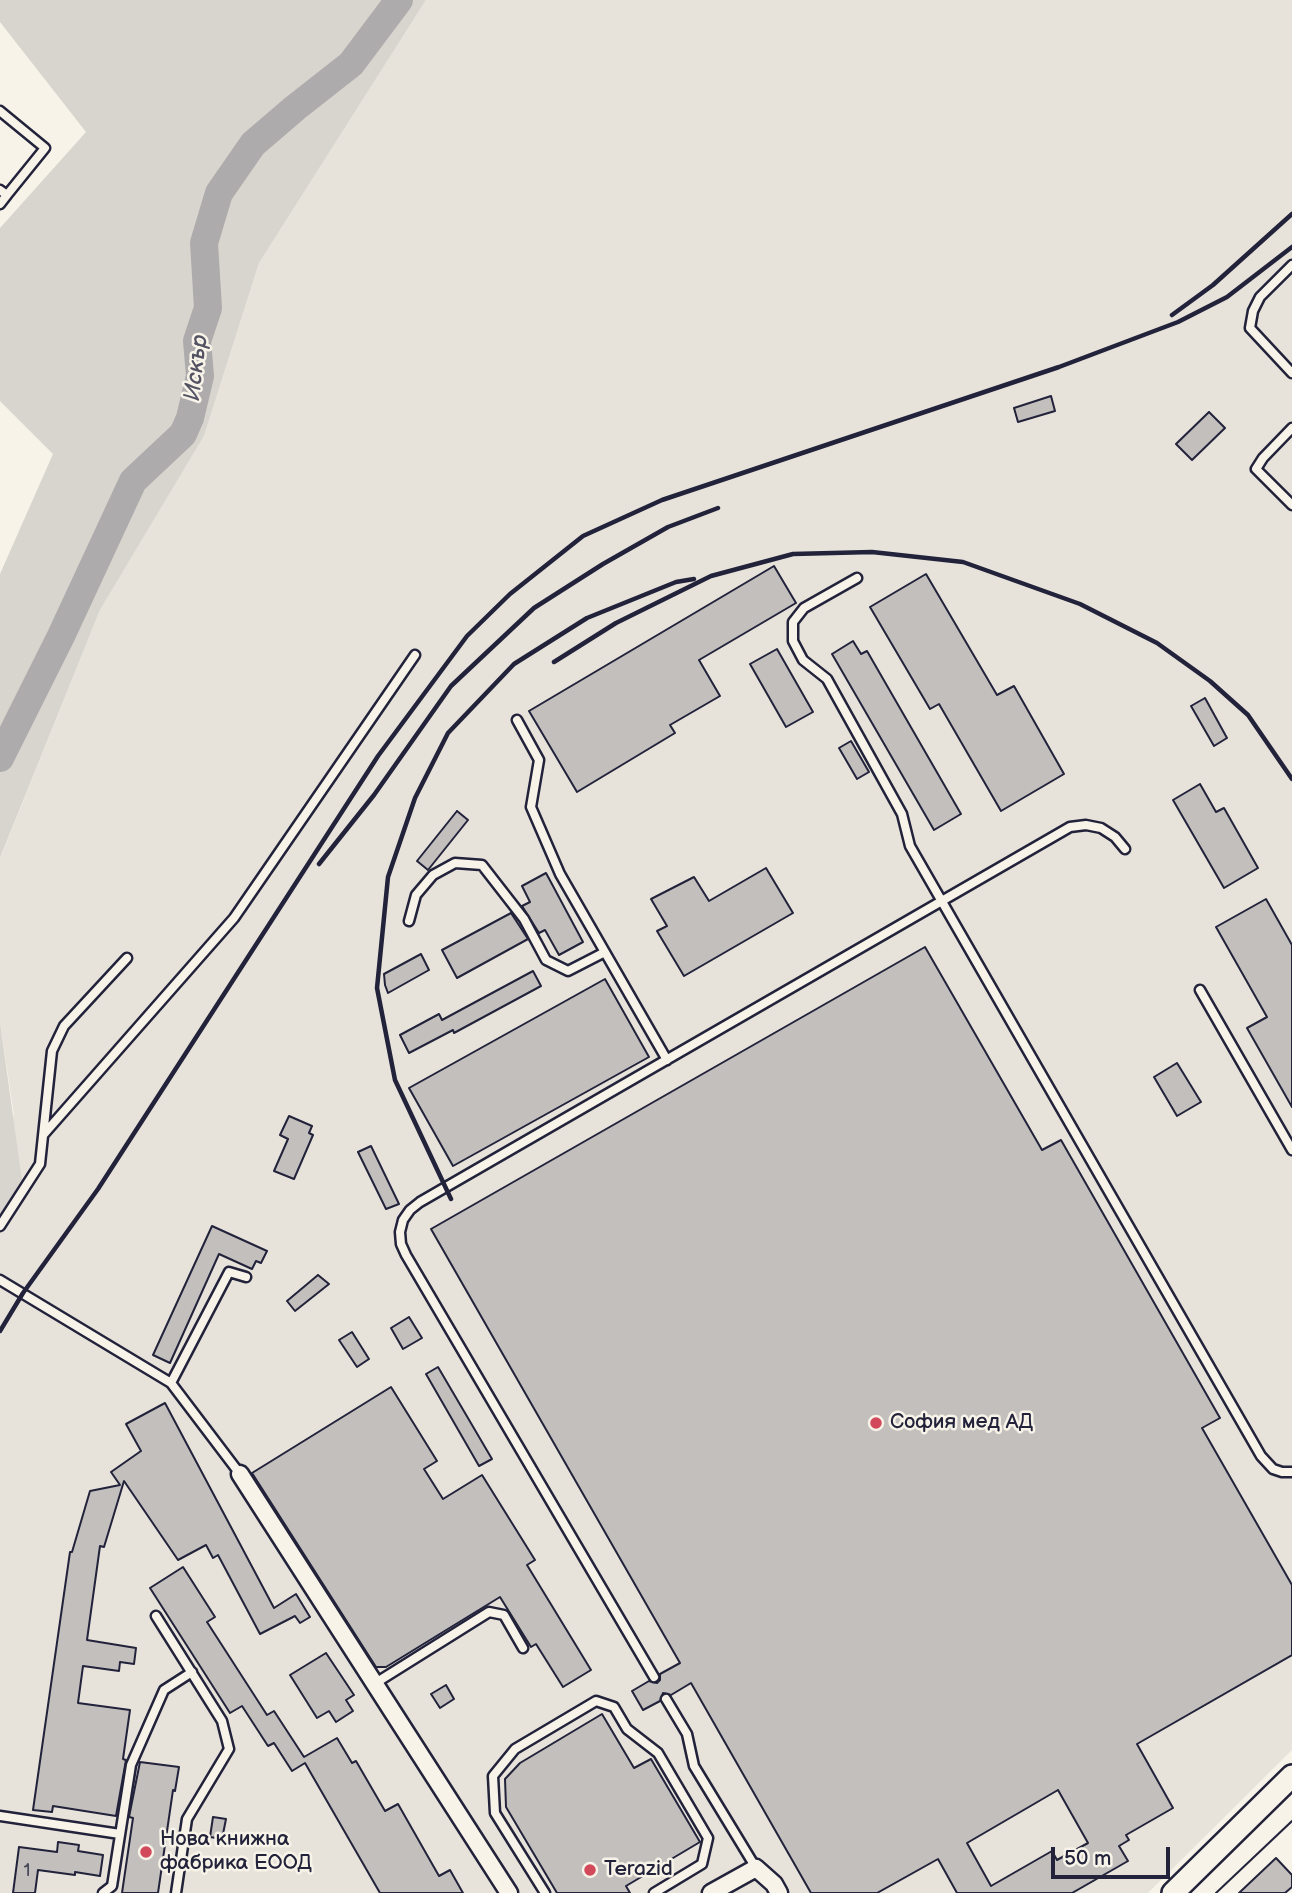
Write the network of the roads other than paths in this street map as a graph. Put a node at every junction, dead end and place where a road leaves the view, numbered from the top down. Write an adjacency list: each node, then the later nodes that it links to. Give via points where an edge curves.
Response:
1 (0, 111): 2 (lane, via 45,148)
2 (4, 192): 3 (lane)
3 (0, 204)
4 (1292, 265): 5 (lane, via 1261,297 1250,328)
5 (1292, 373)
6 (1292, 428): 7 (lane, via 1256,469)
7 (1292, 505)
8 (857, 578): 12 (lane, via 804,608 793,622 793,641 803,660 827,679 902,814 910,846)
9 (415, 655): 18 (lane, via 234,918)
10 (517, 720): 14 (lane, via 539,760 531,807 559,874)
11 (1125, 849): 12 (lane, via 1101,828 1070,827)
12 (941, 900): 17 (lane); 24 (lane, via 1266,1464)
13 (409, 921): 14 (lane, via 416,895 433,875 455,863 482,866 524,919 547,960 568,971)
14 (605, 952): 17 (lane)
15 (127, 957): 18 (lane, via 64,1026 52,1051)
16 (1200, 990): 19 (lane)
17 (667, 1060): 29 (lane, via 420,1202 403,1220 400,1232 406,1255)
18 (44, 1134): 20 (lane, via 40,1164)
19 (1292, 1150)
20 (0, 1226)
21 (246, 1277): 23 (lane, via 229,1272)
22 (0, 1280): 23 (lane)
23 (171, 1383): 25 (lane)
24 (1292, 1472)
25 (240, 1474): 30 (street)
26 (156, 1616): 28 (lane)
27 (523, 1648): 30 (lane, via 504,1615 489,1612)
28 (192, 1672): 34 (lane, via 164,1690 131,1765); 37 (lane, via 222,1720 229,1749 187,1819)
29 (654, 1677)
30 (374, 1684): 38 (street)
31 (666, 1699): 35 (lane, via 687,1734 694,1766)
32 (1292, 1776): 43 (main road)
33 (0, 1816): 34 (lane)
34 (120, 1835): 36 (lane, via 112,1886)
35 (755, 1868): 41 (street); 42 (street)
36 (103, 1893)
37 (176, 1893)
38 (509, 1893)
39 (545, 1893): 40 (lane, via 495,1813 493,1776 515,1749 596,1702 614,1707 627,1729 658,1753 708,1838 702,1864)
40 (654, 1893)
41 (711, 1893)
42 (779, 1893)
43 (1173, 1893)

